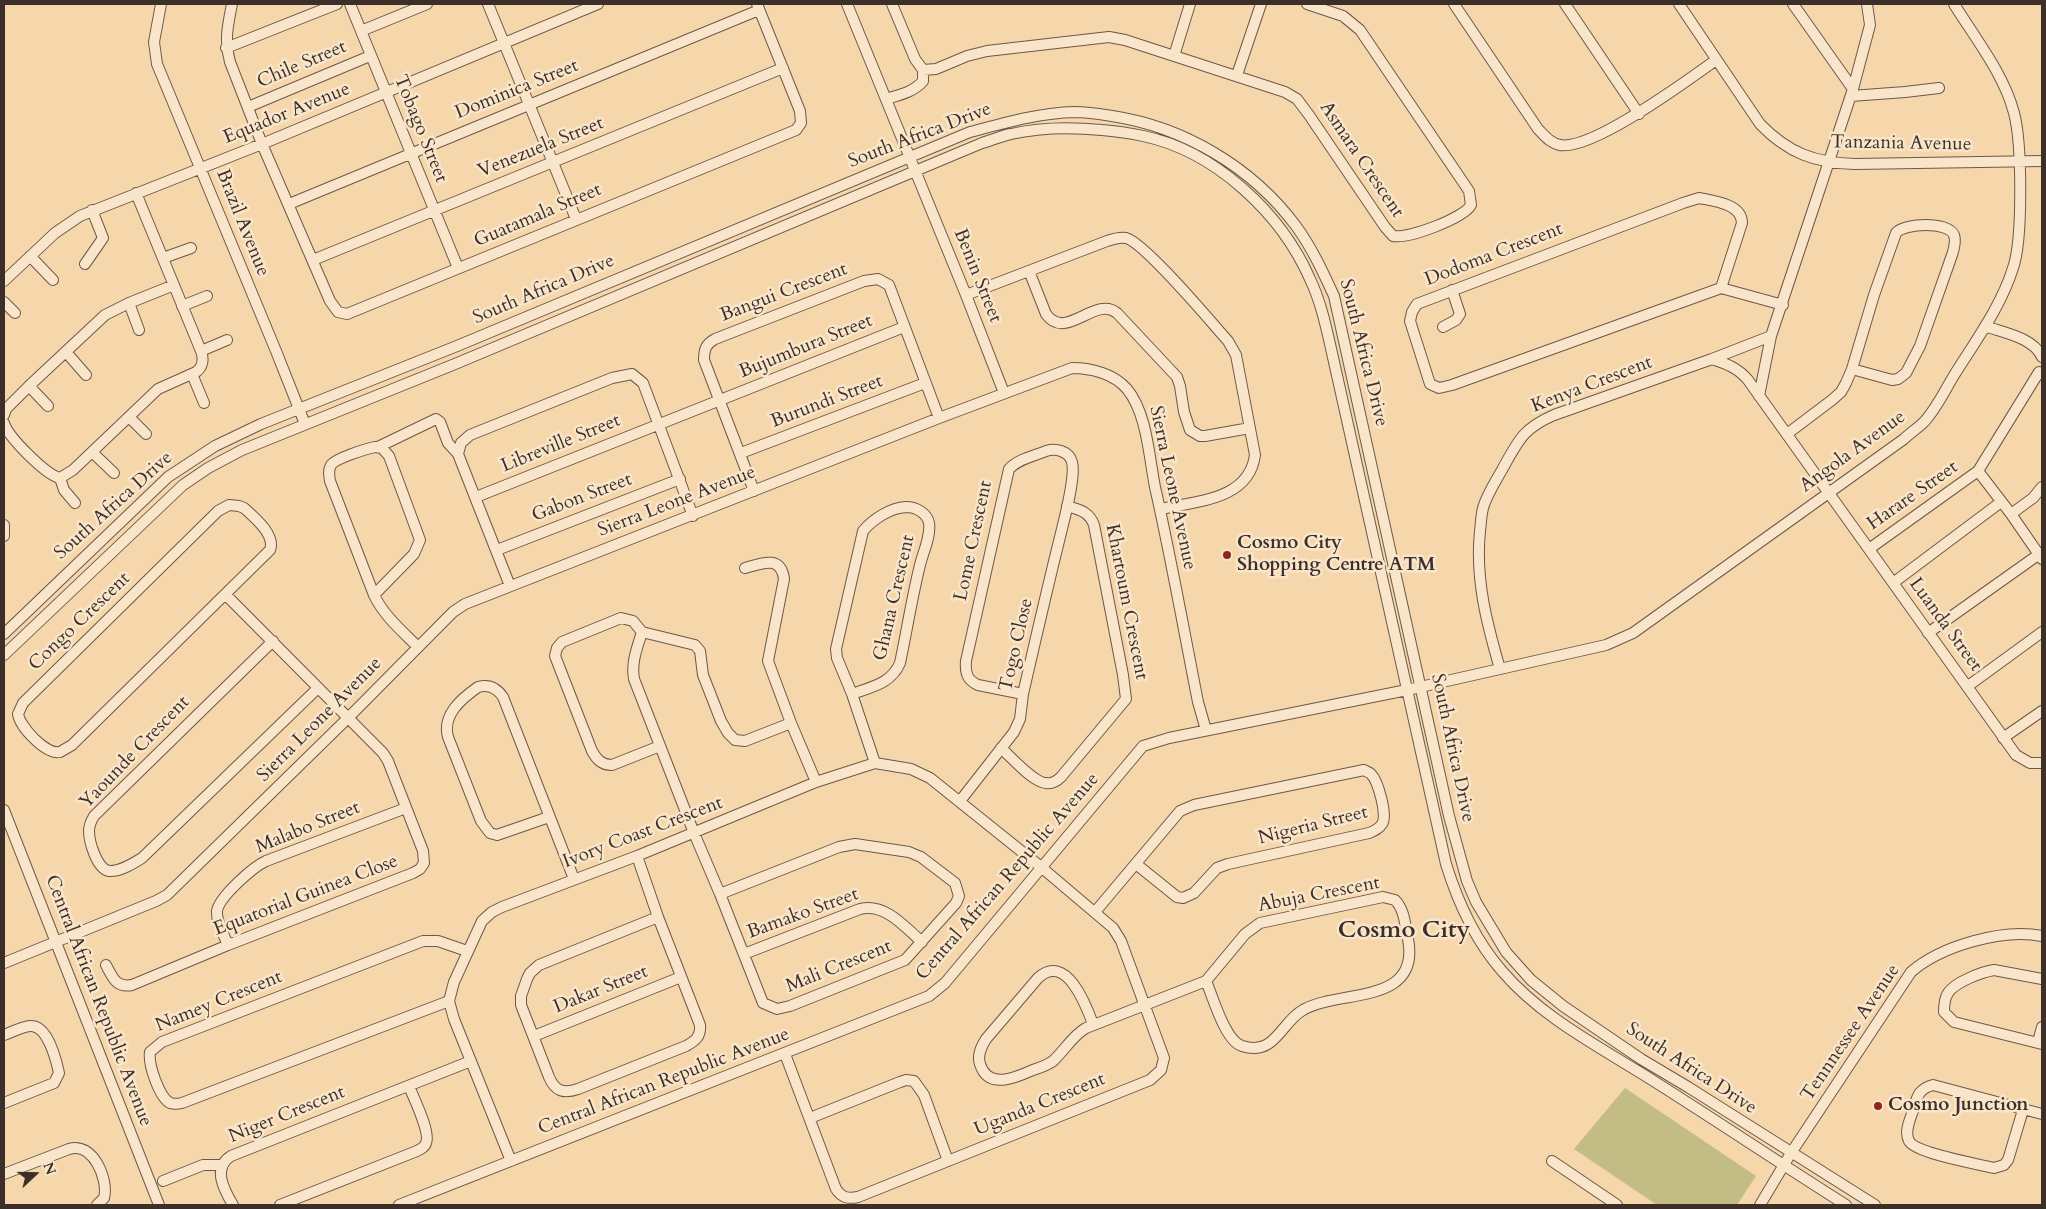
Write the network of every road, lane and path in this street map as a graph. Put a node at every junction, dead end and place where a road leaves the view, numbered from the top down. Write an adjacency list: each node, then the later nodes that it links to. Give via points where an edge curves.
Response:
1 (160, 4): 43 (street, Brazil Avenue, via 155,58)
2 (232, 4): 22 (street)
3 (337, 4): 22 (street)
4 (350, 4): 20 (street, Tobago Street)
5 (427, 4): 20 (street)
6 (488, 4): 21 (street)
7 (598, 4): 21 (street, Equador Avenue)
8 (847, 4): 32 (street, Benin Street)
9 (892, 4): 27 (street)
10 (1190, 4): 24 (street)
11 (1261, 4): 28 (street)
12 (1306, 4): 28 (street, Asmara Crescent, via 1342,16 1360,30 1469,191 1472,199 1469,209 1458,217 1408,236 1394,236 1297,99)
13 (1454, 4): 35 (street, via 1538,129 1552,142 1568,145 1582,141)
14 (1565, 4): 35 (street)
15 (1679, 4): 25 (street, Tanzania Avenue)
16 (1794, 4): 31 (street)
17 (1866, 4): 31 (street, via 1870,25)
18 (1954, 4): 40 (street, Angola Avenue, via 1994,67 2010,101 2017,130)
19 (758, 7): 26 (street, Guatamala Street); 33 (street, Dominica Street)
20 (361, 31): 23 (street, Tobago Street)
21 (504, 42): 30 (street, Equador Avenue); 33 (street)
22 (226, 48): 34 (street)
23 (370, 56): 30 (street, Tobago Street); 34 (street, Chile Street)
24 (1174, 56): 27 (street, via 1108,37 987,51 936,69); 28 (street)
25 (1716, 60): 35 (street); 42 (street, Tanzania Avenue, via 1760,124 1773,137 1793,150)
26 (783, 68): 41 (street, Venezuela Street); 49 (street, Guatamala Street, via 800,110 801,123 796,130)
27 (923, 70): 32 (street, via 920,84)
28 (1237, 75)
29 (1939, 88): 31 (street)
30 (387, 92): 36 (street, Equador Avenue); 37 (street, Tobago Street)
31 (1852, 92): 42 (street)
32 (886, 99): 38 (street, Benin Street)
33 (530, 104): 37 (street, Dominica Street); 41 (street)
34 (248, 107): 36 (street)
35 (1638, 114)
36 (262, 144): 43 (street, Equador Avenue); 46 (street, Guatamala Street)
37 (411, 152): 46 (street, Dominica Street); 48 (street, Tobago Street)
38 (911, 157): 44 (street, Benin Street); 90 (street, South Africa Drive); 136 (street, South Africa Drive, via 970,132 1013,120 1089,112 1158,126 1190,140 1224,158 1274,200 1309,246 1334,296)
39 (2042, 161): 40 (street, Tanzania Avenue)
40 (2018, 162): 42 (street, Tanzania Avenue); 69 (street, Angola Avenue, via 2019,218 2014,267)
41 (552, 163): 48 (street, Venezuela Street); 49 (street)
42 (1829, 163): 67 (street)
43 (200, 167): 45 (street, Equador Avenue); 90 (street, Brazil Avenue)
44 (916, 172): 62 (street, Benin Street); 96 (street, South Africa Drive); 139 (street, South Africa Drive, via 1011,134 1082,128 1145,136 1166,143 1201,159 1251,196 1276,223 1296,252 1320,303)
45 (136, 193): 47 (street, Equador Avenue); 52 (street)
46 (289, 204): 53 (street, Guatamala Street)
47 (92, 210): 51 (street, Equador Avenue, via 62,226); 54 (street, via 103,238)
48 (434, 210): 53 (street, Venezuela Street); 55 (street, Tobago Street)
49 (576, 219): 55 (street, Guatamala Street)
50 (191, 248): 52 (street)
51 (30, 256): 57 (street); 58 (street, Equador Avenue)
52 (163, 258): 59 (street)
53 (312, 260): 55 (street, Guatamala Street, via 330,301 343,314)
54 (85, 264)
55 (458, 268)
56 (1030, 271): 62 (street); 97 (street, via 1046,314 1056,323 1069,322 1104,308 1118,313 1177,377 1187,422 1195,434 1205,436); 97 (street, via 1112,239 1126,238 1134,242 1233,348)
57 (53, 280)
58 (4, 281)
59 (174, 285): 65 (street); 66 (street)
60 (1721, 288): 61 (street, Dodoma Crescent, via 1742,218 1731,206 1699,198); 61 (street, Dodoma Crescent, via 1439,388 1430,384 1426,377 1410,321 1417,304); 67 (street)
61 (1452, 290): 71 (street, via 1460,314)
62 (966, 294): 85 (street, Benin Street)
63 (207, 296): 66 (street)
64 (4, 302): 68 (street)
65 (129, 303): 72 (street); 76 (street, via 105,315)
66 (182, 306): 75 (street)
67 (1782, 306): 73 (street)
68 (15, 313)
69 (1985, 326): 77 (street, via 2032,344); 110 (street, Angola Avenue, via 1924,421 1904,439)
70 (904, 327): 83 (street, Bangui Crescent); 87 (street, Bujumbura Street); 87 (street, Bangui Crescent, via 889,286 885,281 873,279 715,339 706,347 704,360)
71 (1443, 327)
72 (139, 330)
73 (1771, 336): 78 (street, Kenya Crescent); 86 (street)
74 (227, 340): 75 (street)
75 (201, 351): 81 (street, via 201,366)
76 (66, 352): 82 (street); 84 (street)
77 (2042, 357)
78 (1712, 359): 86 (street, via 1740,371); 135 (street, Kenya Crescent, via 1554,415 1536,423 1519,439 1486,498 1479,540 1479,576)
79 (1852, 370): 79 (street, via 1896,233 1907,226 1941,226 1950,230 1955,245 1952,255 1920,346 1906,373 1898,380 1892,380); 99 (street, via 1841,392)
80 (2041, 370): 104 (street)
81 (192, 374): 88 (street); 92 (street, via 158,390)
82 (86, 375)
83 (925, 383): 93 (street, Bangui Crescent); 102 (street, Burundi Street)
84 (29, 386): 89 (street); 91 (street)
85 (1004, 393): 93 (street, Sierra Leone Avenue); 115 (street, Sierra Leone Avenue, via 1072,368 1099,372 1121,384 1133,397 1142,418)
86 (1759, 396): 99 (street)
87 (720, 400): 95 (street, Bujumbura Street); 102 (street, Bangui Crescent)
88 (204, 403)
89 (48, 406)
90 (299, 409): 96 (street, Brazil Avenue); 131 (street, South Africa Drive, via 221,443 177,470)
91 (4, 415)
92 (129, 417): 98 (street); 101 (street)
93 (938, 418): 109 (street, Sierra Leone Avenue)
94 (4, 423): 106 (street, via 9,433 39,464 52,476)
95 (659, 423): 103 (street, via 643,383 632,374 626,374 470,435 461,443); 107 (street); 111 (street, Libreville Street)
96 (305, 424): 134 (street, South Africa Drive, via 226,458 184,485)
97 (1250, 428): 115 (street, via 1254,463 1241,485 1217,497)
98 (146, 434)
99 (1787, 434): 110 (street)
100 (378, 447): 103 (street, via 436,419 448,443); 127 (street, via 391,461 420,540 414,554); 127 (street, via 336,461 329,476)
101 (92, 452): 105 (street); 106 (street)
102 (741, 453): 109 (street, Bangui Crescent)
103 (458, 454): 111 (street)
104 (1978, 472): 112 (street); 120 (street, Harare Street)
105 (114, 473)
106 (60, 478): 113 (street, via 64,490)
107 (680, 479): 117 (street); 121 (street, Gabon Street)
108 (2042, 487): 116 (street)
109 (754, 491): 117 (street, Sierra Leone Avenue)
110 (1828, 492): 120 (street, Luanda Street); 135 (street, Angola Avenue, via 1632,633 1606,645)
111 (476, 497): 121 (street)
112 (2001, 502): 116 (street); 124 (street)
113 (75, 503)
114 (1067, 506): 141 (street, Togo Close); 141 (street, Lome Crescent, via 1073,470 1072,460 1066,453 1050,450 1018,462 1009,469 965,672 971,682 978,685); 148 (street, Khartoum Crescent, via 1091,517 1126,699 1054,782 1045,784 1037,780)
115 (1161, 509): 145 (street, Sierra Leone Avenue)
116 (2011, 514): 122 (street)
117 (693, 516): 125 (street, Sierra Leone Avenue)
118 (4, 525): 119 (street)
119 (4, 536)
120 (1869, 549): 124 (street, Luanda Street)
121 (497, 550): 125 (street)
122 (2040, 557): 130 (street)
123 (745, 568): 144 (street, via 770,562 783,571 768,661)
124 (1893, 583): 130 (street, Luanda Street)
125 (510, 586): 133 (street, Sierra Leone Avenue, via 460,607)
126 (226, 595): 126 (street, Congo Crescent, via 264,558 272,545 268,534 248,512 233,505 218,512 27,698 18,710 22,724 48,751 64,751); 132 (street, Equatorial Guinea Close)
127 (374, 595): 133 (street, via 383,612)
128 (642, 632): 144 (street, via 695,645 700,651 703,674 721,721 735,740 744,741); 147 (street, Mali Crescent, via 632,671); 147 (street, via 627,618 616,619 562,642 555,656 592,752 600,762 612,765)
129 (2042, 632): 137 (street)
130 (1928, 633): 137 (street, Luanda Street)
131 (4, 634)
132 (273, 640): 138 (street, Equatorial Guinea Close); 138 (street, Yaounde Crescent, via 94,816 89,837 101,866 113,871 142,858)
133 (418, 647): 143 (street, Sierra Leone Avenue)
134 (4, 655)
135 (1500, 670): 136 (street, Angola Avenue)
136 (1421, 686): 139 (street, Central African Republic Avenue); 189 (street, South Africa Drive, via 1449,816 1467,881 1484,918 1506,952 1531,980 1563,1006)
137 (1968, 686): 146 (street, Luanda Street)
138 (318, 688): 143 (street, Equatorial Guinea Close)
139 (1407, 690): 145 (street, Central African Republic Avenue); 194 (street, South Africa Drive, via 1452,883 1478,938 1502,972 1556,1020)
140 (852, 694): 140 (street, Ghana Crescent, via 888,680 900,663 929,533 926,515 912,507 903,507 881,516 863,531 836,650); 149 (street, Ghana Crescent)
141 (1023, 694): 148 (street, Togo Close, via 1020,719)
142 (2042, 711): 146 (street)
143 (349, 717): 153 (street, Equatorial Guinea Close, via 386,757); 165 (street, Sierra Leone Avenue, via 166,895)
144 (791, 723): 151 (street)
145 (1206, 730): 159 (street, Central African Republic Avenue, via 1144,746)
146 (2003, 738): 150 (street, Luanda Street, via 2023,760)
147 (660, 746): 156 (street, Mali Crescent)
148 (1001, 748): 152 (street, Togo Close)
149 (876, 763): 151 (street, Ivory Coast Crescent); 152 (street, Ivory Coast Crescent, via 920,772)
150 (2042, 763)
151 (816, 782): 156 (street, Ivory Coast Crescent)
152 (960, 800): 159 (street, Ivory Coast Crescent)
153 (406, 808): 167 (street, Malabo Street, via 256,867 219,906 217,916); 167 (street, Equatorial Guinea Close, via 424,856 424,863 418,871)
154 (4, 810): 165 (street, Central African Republic Avenue)
155 (548, 817): 155 (street, via 498,835 490,833 484,826 446,727 452,711 478,687 490,686 503,697); 160 (street)
156 (694, 833): 157 (street, Ivory Coast Crescent); 161 (street, Mali Crescent)
157 (636, 856): 160 (street, Ivory Coast Crescent); 163 (street)
158 (1136, 864): 158 (street, Nigeria Street, via 1180,811 1208,800 1364,770 1375,779 1384,810 1384,819 1378,829 1369,833 1228,864 1217,868 1188,897 1177,897); 162 (street, Nigeria Street)
159 (1041, 867): 162 (street, Uganda Crescent); 182 (street, Central African Republic Avenue, via 937,990 918,1002)
160 (574, 879): 168 (street, Ivory Coast Crescent, via 492,912 482,921)
161 (720, 894): 166 (street, Mali Crescent, via 847,845 909,852 921,857 955,883 959,896); 169 (street, Mali Crescent)
162 (1095, 912): 176 (street, Uganda Crescent, via 1118,937)
163 (658, 917): 172 (street); 180 (street, via 534,969 527,979 521,1000)
164 (2042, 936): 189 (street, Tennnessee Avenue, via 2002,935 1953,948 1923,962 1911,972)
165 (57, 942): 170 (street, Sierra Leone Avenue); 198 (street, Central African Republic Avenue)
166 (922, 942): 169 (street, Bamako Street, via 886,912 870,906); 169 (street, Mali Crescent, via 906,960 894,966 777,1009 763,1003)
167 (228, 945): 171 (street, Equatorial Guinea Close, via 132,985 117,984)
168 (467, 952): 175 (street, Ivory Coast Crescent); 175 (street, Namey Crescent, via 433,940 417,943 162,1042 150,1052 150,1062 165,1099 170,1103 182,1103)
169 (744, 954)
170 (4, 963)
171 (106, 965)
172 (682, 977): 180 (street, Dakar Street); 180 (street, via 700,1025 698,1038 686,1046 566,1092 555,1087 549,1077)
173 (2042, 979): 181 (street, via 1988,971 1969,978 1948,992 1944,1004 1944,1012 1954,1022)
174 (1206, 981): 174 (street, Abuja Crescent, via 1244,934 1260,923 1383,897 1394,900 1402,910 1410,950 1408,964 1399,978 1376,991 1304,1009 1272,1041 1260,1047 1242,1046 1232,1040); 176 (street, Abuja Crescent)
175 (449, 1001): 183 (street)
176 (1146, 1006): 177 (street, Abuja Crescent); 191 (street, Uganda Crescent, via 1164,1058 1154,1078)
177 (1093, 1024): 177 (street, Abuja Crescent, via 1075,1036 1050,1063 1013,1078 996,1080 986,1074 980,1064 979,1053 986,1039 1046,972 1059,973 1073,984 1083,998)
178 (2042, 1027): 181 (street)
179 (4, 1035): 185 (street, via 32,1026 40,1028 59,1073 54,1082)
180 (534, 1036)
181 (2040, 1043)
182 (785, 1054): 188 (street, Uganda Crescent); 190 (street, Central African Republic Avenue)
183 (470, 1061): 184 (street, Niger Crescent); 190 (street)
184 (409, 1086): 193 (street, Niger Crescent, via 231,1156); 200 (street, via 426,1130 424,1146)
185 (4, 1103)
186 (2023, 1110): 186 (street, via 2008,1160 1999,1167 1926,1152 1913,1146 1907,1136 1917,1095 1933,1085); 187 (street)
187 (2042, 1114)
188 (810, 1118): 191 (street, Uganda Crescent, via 836,1189 845,1197 858,1197); 191 (street, via 900,1082 914,1081 924,1095)
189 (1791, 1154): 194 (street, Tennnessee Avenue); 205 (street, South Africa Drive)
190 (511, 1161): 201 (street, Central African Republic Avenue)
191 (948, 1161)
192 (1552, 1161): 202 (street)
193 (221, 1164): 196 (street, via 203,1165); 199 (street, Niger Crescent, via 222,1179)
194 (1784, 1165): 203 (street, Tennnessee Avenue); 204 (street, South Africa Drive)
195 (4, 1174): 197 (street, via 74,1147 83,1148 94,1157 105,1187 104,1198)
196 (164, 1181)
197 (97, 1205)
198 (159, 1205)
199 (233, 1205)
200 (280, 1205)
201 (399, 1205)
202 (1617, 1205)
203 (1760, 1205)
204 (1846, 1205)
205 (1874, 1205)

